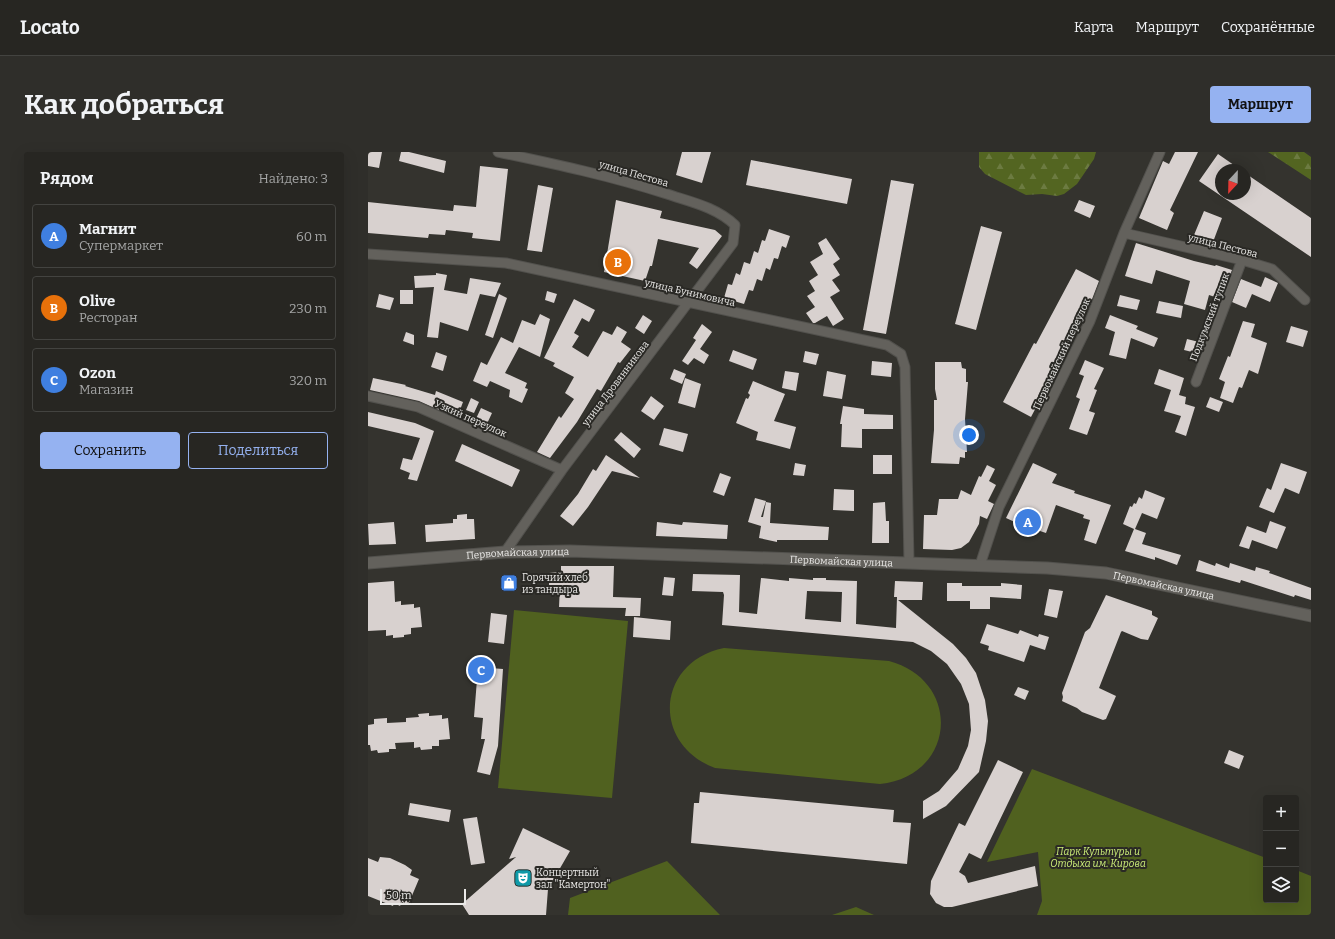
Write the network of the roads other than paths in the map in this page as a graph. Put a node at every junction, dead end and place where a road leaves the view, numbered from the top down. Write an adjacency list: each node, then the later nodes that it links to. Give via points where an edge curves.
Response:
1 (498, 152): 3 (street, улица Пестова, via 584,170 638,185 714,210)
2 (1160, 152): 4 (street, Первомайский переулок)
3 (735, 225): 8 (street, улица Дровянникова, via 734,243)
4 (1124, 233): 6 (street, улица Пестова); 15 (street, Первомайский переулок, via 1090,321 999,507)
5 (368, 254): 8 (street, улица Бунимовича, via 506,263)
6 (1242, 260): 7 (street, улица Пестова, via 1272,269); 9 (street, Подкумский тупик)
7 (1305, 300)
8 (690, 302): 11 (street, улица Дровянникова); 13 (street, улица Бунимовича, via 887,345 900,354 905,367)
9 (1196, 382)
10 (368, 396): 11 (street, Узкий переулок, via 418,407)
11 (562, 470): 12 (street, улица Дровянникова)
12 (505, 552): 13 (street, Первомайская улица, via 570,551); 14 (street, Первомайская улица)
13 (909, 562): 15 (street, Первомайская улица)
14 (368, 563)
15 (980, 565): 16 (street, Первомайская улица, via 1106,573)
16 (1311, 616)

